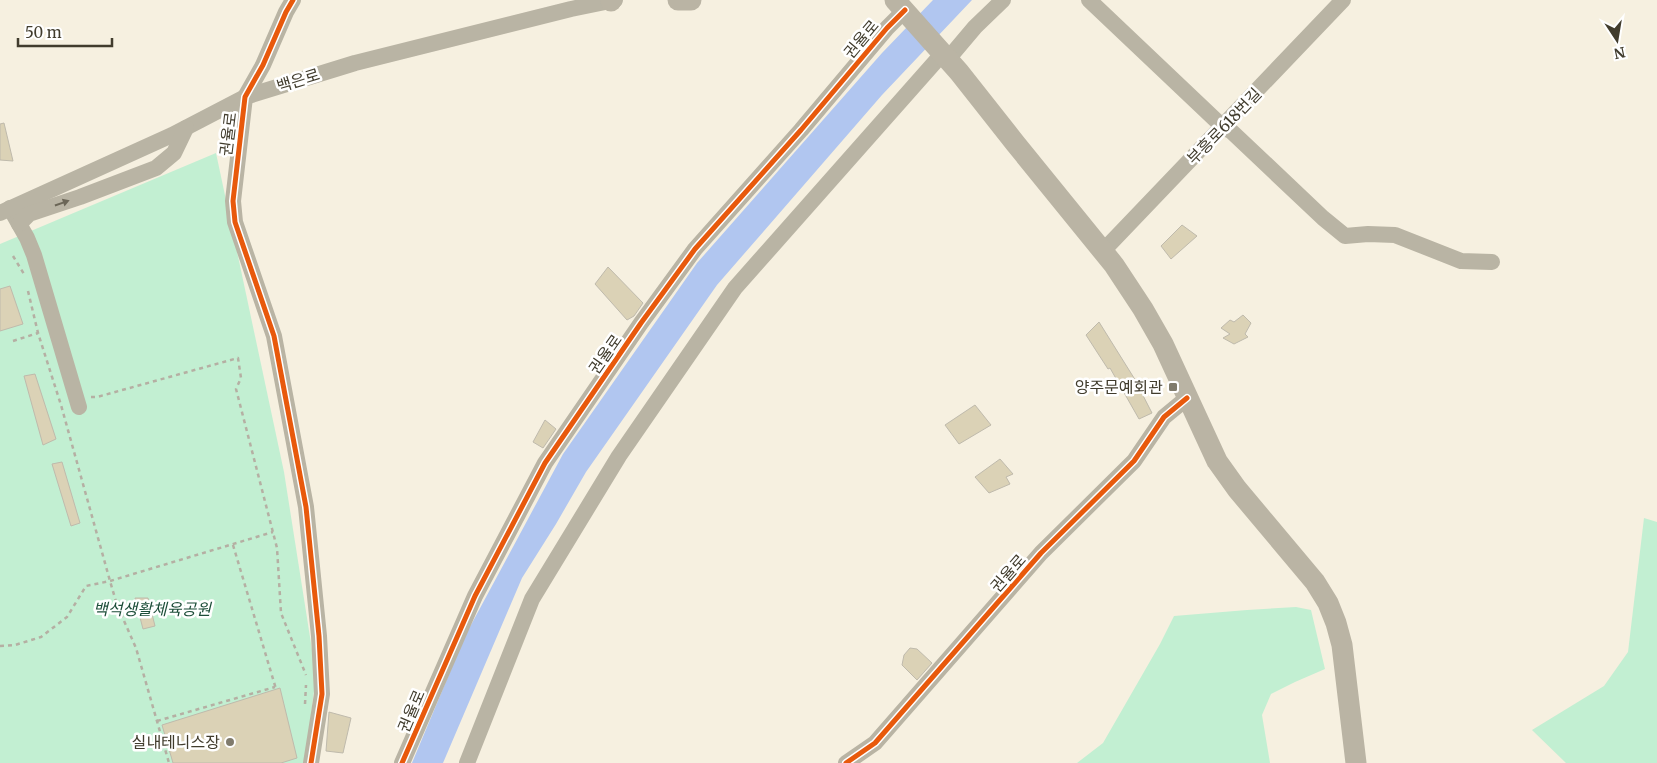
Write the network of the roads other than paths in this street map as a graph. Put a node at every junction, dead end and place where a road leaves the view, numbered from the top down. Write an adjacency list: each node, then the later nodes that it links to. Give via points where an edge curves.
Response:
1 (294, 0): 10 (street, 권율로)
2 (612, 0): 10 (street, 백은로, via 355,63)
3 (678, 0): 4 (main road)
4 (691, 0)
5 (1003, 0): 9 (street)
6 (1089, 0): 11 (street)
7 (1343, 0): 11 (street, 부흥로618번길)
8 (902, 6): 9 (main road); 20 (street, 권율로, via 801,130 695,249 545,463 475,596)
9 (946, 56): 15 (main road); 21 (street, via 735,288 619,456 532,599)
10 (244, 97): 12 (street, 백은로); 19 (street, 권율로, via 233,201 235,222 274,336 306,507 322,694)
11 (1223, 127): 15 (street, 부흥로618번길); 16 (street, via 1345,236 1395,236 1461,261)
12 (186, 128): 13 (street, 백은로); 14 (street, one-way to 12, via 29,214 156,168 174,153)
13 (5, 211): 14 (street)
14 (19, 224): 18 (street, via 34,255)
15 (1104, 251): 17 (main road, via 1163,344)
16 (1492, 262)
17 (1187, 398): 22 (street, 권율로, via 1164,417 1134,461 1041,553 875,743); 23 (main road, via 1224,473 1316,582 1328,604 1342,645)
18 (83, 402)
19 (311, 763)
20 (402, 763)
21 (467, 763)
22 (846, 763)
23 (1356, 763)

